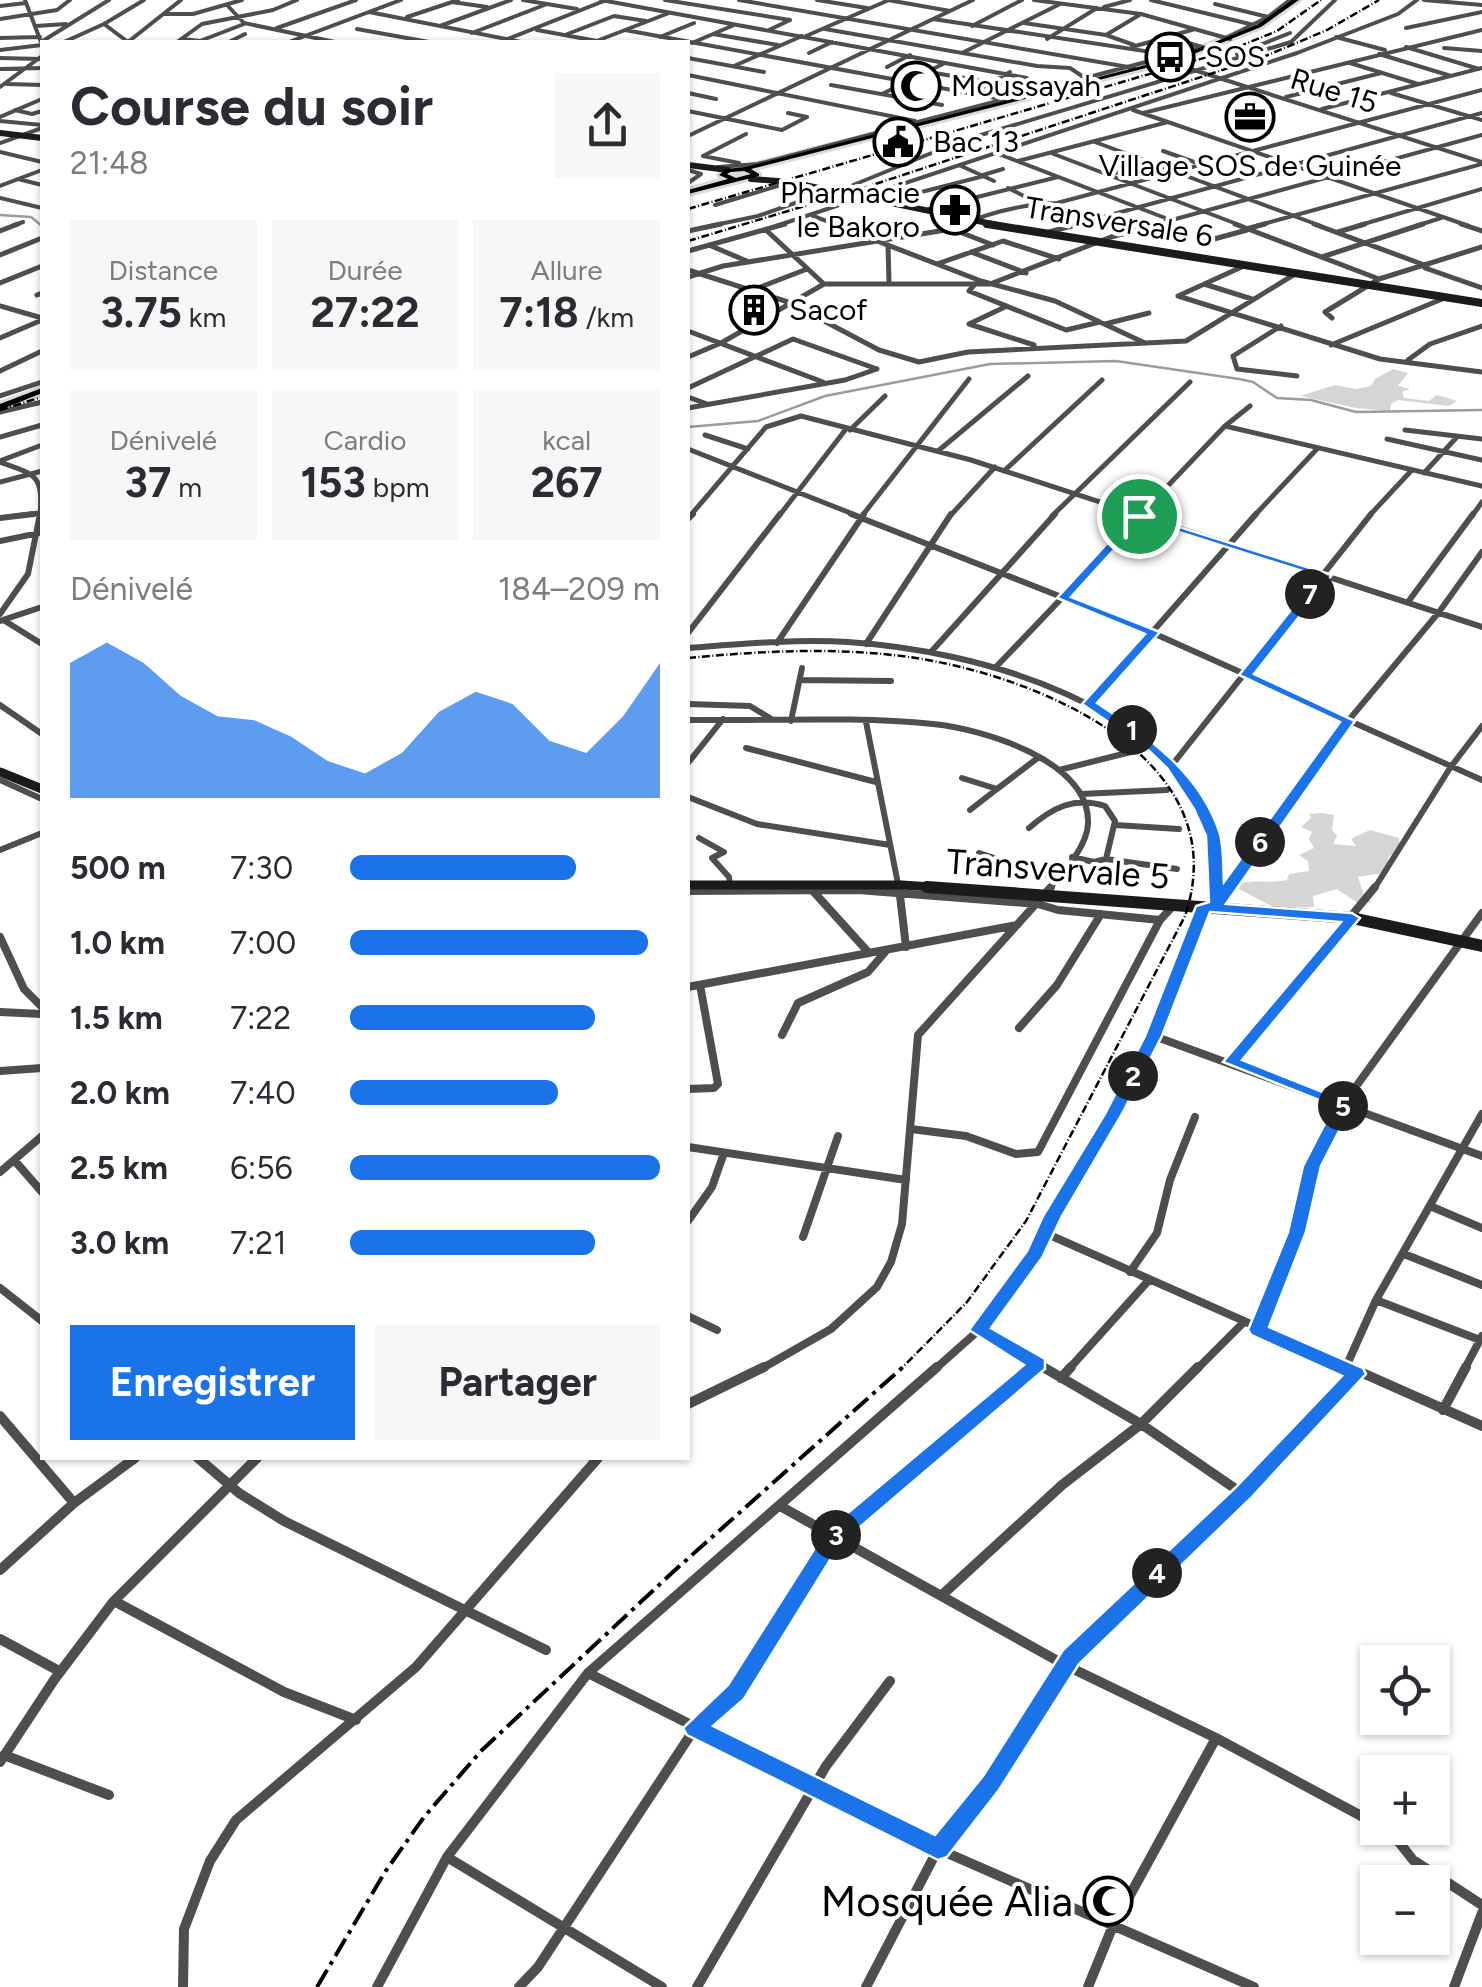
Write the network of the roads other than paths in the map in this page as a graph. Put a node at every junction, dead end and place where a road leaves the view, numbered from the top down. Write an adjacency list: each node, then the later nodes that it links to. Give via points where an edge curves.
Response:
1 (70, 0): 50 (street)
2 (109, 0): 59 (street)
3 (144, 0): 60 (street)
4 (182, 0): 48 (street)
5 (242, 0): 36 (street)
6 (297, 0): 51 (street)
7 (356, 0): 70 (street)
8 (401, 0): 45 (street)
9 (511, 0): 40 (street)
10 (523, 0): 32 (street)
11 (603, 0): 43 (street); 46 (street)
12 (665, 0): 33 (street)
13 (700, 0): 33 (street)
14 (739, 0): 29 (street)
15 (817, 0): 41 (street)
16 (889, 0): 41 (street); 44 (street)
17 (969, 0): 44 (street)
18 (1022, 0): 67 (street)
19 (1034, 0): 34 (street)
20 (1130, 0): 42 (street)
21 (1152, 0): 31 (street)
22 (1177, 0): 31 (street)
23 (1238, 0): 39 (street)
24 (1293, 0): 52 (street); 64 (main road)
25 (1304, 0): 138 (main road, via 1257,31)
26 (1335, 0): 133 (street, via 1291,42)
27 (1421, 0): 37 (street); 90 (street)
28 (455, 1): 40 (street); 53 (street)
29 (753, 1): 55 (street)
30 (25, 2): 38 (street); 50 (street)
31 (1167, 3): 64 (street)
32 (546, 4): 43 (street); 81 (street)
33 (690, 4): 46 (street); 77 (street, via 790,20)
34 (1060, 4): 42 (street); 63 (street)
35 (1215, 4): 39 (street)
36 (227, 5): 48 (street); 51 (street)
37 (1482, 5)
38 (0, 6)
39 (1227, 7): 52 (street)
40 (490, 8): 66 (street)
41 (869, 9): 55 (street)
42 (1099, 9): 49 (street); 74 (street)
43 (582, 10): 72 (street)
44 (950, 10): 56 (street)
45 (369, 12): 53 (street); 88 (street)
46 (670, 12): 57 (street); 62 (street)
47 (1482, 12): 69 (street)
48 (165, 14): 101 (street)
49 (1141, 14): 75 (street); 84 (street)
50 (30, 15): 54 (street); 65 (street)
51 (238, 16): 61 (street); 102 (street, via 202,24)
52 (1268, 17): 64 (street)
53 (403, 18): 66 (street)
54 (0, 19)
55 (848, 19): 68 (street); 73 (street)
56 (933, 20): 67 (street); 73 (street)
57 (648, 21): 76 (street); 85 (street, via 614,16)
58 (694, 23): 89 (street)
59 (71, 24): 65 (street); 98 (street)
60 (104, 24): 99 (street); 100 (street)
61 (244, 24): 70 (street); 103 (street)
62 (736, 24): 77 (street); 83 (street)
63 (1024, 24): 74 (street); 79 (street)
64 (1256, 25): 94 (main road)
65 (36, 26): 97 (street)
66 (439, 26): 81 (street)
67 (972, 26): 79 (street)
68 (825, 28): 86 (street); 95 (street)
69 (1406, 28)
70 (272, 29): 88 (street)
71 (357, 29): 92 (street)
72 (532, 29): 85 (street); 110 (street)
73 (911, 29): 95 (street); 115 (street)
74 (1064, 29): 84 (street); 96 (street)
75 (1196, 29): 87 (street); 94 (street)
76 (625, 30): 89 (street); 112 (street)
77 (768, 30): 86 (street)
78 (1482, 30): 120 (street)
79 (1007, 32): 96 (street); 115 (street)
80 (1290, 32): 133 (street, via 1237,54)
81 (472, 33): 93 (street)
82 (245, 34): 104 (street)
83 (713, 34): 118 (street); 119 (street)
84 (1106, 34): 121 (street)
85 (565, 35): 111 (street)
86 (804, 36): 114 (street); 119 (street)
87 (1166, 36): 121 (street); 122 (street)
88 (306, 37): 105 (street); 106 (street)
89 (660, 37): 113 (street)
90 (1336, 37): 127 (street); 157 (street)
91 (0, 38): 116 (street)
92 (404, 38): 107 (street); 108 (street)
93 (498, 38): 109 (street); 110 (street)
94 (1228, 38): 122 (street); 138 (main road)
95 (886, 39): 123 (street); 130 (street)
96 (1046, 39): 121 (street)
97 (41, 40)
98 (47, 40)
99 (76, 40)
100 (125, 40)
101 (131, 40)
102 (181, 40)
103 (204, 40)
104 (234, 40)
105 (296, 40)
106 (323, 40)
107 (397, 40)
108 (416, 40)
109 (492, 40)
110 (505, 40)
111 (587, 40)
112 (601, 40)
113 (673, 40)
114 (834, 41): 123 (street); 129 (street)
115 (984, 42): 130 (street); 145 (street)
116 (40, 43)
117 (40, 43): 126 (street)
118 (690, 44): 131 (street)
119 (780, 45): 131 (street)
120 (1404, 46): 127 (street); 146 (street)
121 (1131, 47): 138 (street, Rue 15)
122 (1202, 47): 138 (street)
123 (868, 48): 132 (street); 144 (street)
124 (1444, 48): 125 (street)
125 (1482, 49)
126 (0, 50)
127 (1385, 50): 128 (street)
128 (1376, 52): 140 (street); 155 (street)
129 (809, 53)
130 (962, 53): 139 (street); 158 (street, via 1070,68)
131 (758, 55): 141 (street); 144 (street)
132 (910, 55): 139 (street); 142 (street)
133 (1246, 56): 150 (street)
134 (0, 58): 135 (street)
135 (40, 58)
136 (690, 58): 141 (street)
137 (40, 59): 148 (street)
138 (1175, 59): 145 (main road); 150 (street, Rue 15); 224 (main road)
139 (948, 61): 149 (street); 152 (street)
140 (1346, 62): 153 (street); 165 (street)
141 (734, 66): 151 (street)
142 (887, 67)
143 (40, 68): 148 (street)
144 (829, 68): 159 (street); 169 (street)
145 (1136, 68): 158 (main road)
146 (1480, 68): 155 (street)
147 (0, 69): 148 (street)
148 (26, 69): 162 (street)
149 (928, 71): 159 (street); 160 (street)
150 (1200, 71): 157 (street, Rue 15); 242 (street, via 961,142)
151 (764, 72)
152 (1010, 72): 156 (street); 160 (street)
153 (1381, 73): 161 (street); 174 (street)
154 (690, 75): 169 (street)
155 (1451, 76): 161 (street)
156 (1027, 78)
157 (1221, 78): 165 (street, Rue 15); 180 (street)
158 (1089, 80): 176 (main road)
159 (906, 82): 171 (street); 172 (street)
160 (992, 83): 166 (street); 172 (street)
161 (1418, 84): 168 (street)
162 (2, 85): 163 (street)
163 (40, 86)
164 (831, 86): 171 (street)
165 (1246, 86): 174 (street, Rue 15); 185 (street)
166 (1023, 88)
167 (1482, 90): 177 (street)
168 (1389, 92): 177 (street); 181 (street)
169 (774, 93): 188 (street); 191 (street)
170 (690, 94): 173 (street)
171 (882, 94): 178 (street)
172 (972, 94): 176 (street)
173 (716, 98)
174 (1282, 98): 181 (street, Rue 15)
175 (40, 100): 179 (street)
176 (1008, 100): 191 (main road)
177 (1428, 104): 187 (street); 193 (street)
178 (942, 105)
179 (15, 110): 182 (street); 189 (street)
180 (1133, 110): 185 (street); 209 (street)
181 (1320, 110): 193 (street, Rue 15)
182 (40, 111)
183 (690, 111): 188 (street)
184 (788, 113): 188 (street, via 807,118 785,130)
185 (1143, 113): 192 (street)
186 (1482, 113): 187 (street)
187 (1469, 116): 190 (street); 199 (street)
188 (721, 118): 198 (street)
189 (0, 119): 194 (street)
190 (1482, 120)
191 (921, 122): 224 (main road)
192 (1168, 122): 203 (street); 207 (street)
193 (1358, 122): 199 (street, Rue 15); 207 (street)
194 (40, 126)
195 (40, 127): 201 (street)
196 (0, 133): 201 (main road)
197 (746, 134): 224 (street, via 703,156)
198 (690, 135)
199 (1401, 135): 205 (street, Rue 15); 215 (street)
200 (1482, 135): 205 (street)
201 (22, 136): 202 (main road); 204 (street)
202 (40, 138)
203 (1094, 142): 210 (street); 222 (street)
204 (0, 143)
205 (1436, 147): 213 (street, Rue 15); 228 (street)
206 (1163, 150): 214 (street)
207 (1252, 150): 214 (street); 215 (street)
208 (0, 152): 212 (street)
209 (996, 153): 211 (street); 216 (street)
210 (1051, 153): 211 (street); 226 (street)
211 (1018, 161): 227 (street)
212 (40, 162)
213 (1482, 163): 244 (street)
214 (1200, 164): 222 (street)
215 (1290, 164): 228 (street); 235 (street)
216 (960, 165): 225 (street); 245 (street)
217 (690, 166): 223 (main road)
218 (690, 167): 237 (street, via 701,174)
219 (1003, 169): 225 (street)
220 (1128, 170): 226 (street)
221 (40, 171): 229 (street)
222 (1174, 171): 233 (street); 235 (street)
223 (721, 172): 224 (main road); 230 (main road); 238 (main road)
224 (751, 172): 230 (main road); 232 (main road, Transversale 6)
225 (983, 175): 231 (street); 248 (street)
226 (1108, 175): 233 (street)
227 (1058, 177): 240 (street); 243 (street)
228 (1331, 178): 244 (street); 249 (street)
229 (18, 179): 234 (street); 236 (street)
230 (736, 180): 239 (main road)
231 (994, 180)
232 (793, 182): 242 (main road, Transversale 6); 251 (street)
233 (1129, 183): 243 (street); 247 (street)
234 (40, 184)
235 (1212, 185): 247 (street); 249 (street)
236 (0, 186)
237 (690, 186)
238 (690, 187)
239 (690, 188)
240 (1008, 188): 250 (street); 254 (street)
241 (1482, 189): 255 (street)
242 (836, 190): 245 (main road, Transversale 6); 268 (street)
243 (1096, 191): 250 (street); 252 (street)
244 (1376, 193): 255 (street); 258 (street)
245 (867, 196): 248 (main road, Transversale 6); 257 (street); 260 (main road, Transversale 6)
246 (0, 198): 253 (street)
247 (1168, 198): 252 (street); 256 (street)
248 (890, 200): 254 (main road, Transversale 6)
249 (1253, 200): 256 (street); 258 (street)
250 (1040, 204): 260 (street)
251 (715, 205)
252 (1134, 206): 261 (street); 269 (street)
253 (40, 208)
254 (929, 208): 260 (main road, Transversale 6)
255 (1418, 208): 259 (street); 270 (street)
256 (1206, 212): 261 (street); 264 (street)
257 (814, 216): 265 (street); 272 (street)
258 (1293, 216): 264 (street); 270 (street)
259 (1444, 217): 266 (street); 275 (street)
260 (977, 220): 263 (street); 269 (main road, Transversale 6); 273 (main road, Transversale 6)
261 (1173, 221): 273 (street)
262 (23, 222): 267 (street)
263 (952, 228): 272 (street); 276 (street)
264 (1248, 229): 274 (street); 284 (street)
265 (766, 230): 277 (street); 283 (street)
266 (1482, 230)
267 (0, 231)
268 (690, 231)
269 (1049, 232): 273 (main road, Transversale 6)
270 (1338, 232): 275 (street)
271 (40, 239): 281 (street)
272 (880, 241): 278 (street); 283 (street)
273 (1100, 241): 285 (street); 288 (main road, Transversale 6)
274 (1203, 242)
275 (1364, 242): 284 (street); 290 (street)
276 (992, 244): 282 (street); 285 (street, via 1004,241)
277 (709, 245): 280 (street); 286 (street)
278 (888, 245): 287 (street); 296 (street)
279 (1482, 247): 290 (street)
280 (690, 250)
281 (0, 252)
282 (971, 252): 287 (street); 292 (street)
283 (794, 256): 286 (street); 291 (street)
284 (1322, 257): 298 (street)
285 (1059, 259): 292 (street)
286 (750, 262): 294 (street)
287 (937, 264): 301 (street)
288 (1248, 264): 295 (main road, Transversale 6); 298 (main road, Transversale 6); 302 (street)
289 (40, 267): 297 (street)
290 (1425, 267): 298 (street); 303 (street)
291 (807, 269): 299 (street); 304 (street)
292 (1026, 273): 301 (street)
293 (690, 274): 294 (street)
294 (698, 274): 304 (street)
295 (1295, 274): 298 (main road, Transversale 6); 306 (street)
296 (890, 282): 299 (street); 300 (street)
297 (0, 283)
298 (1375, 283): 305 (main road, Transversale 6); 307 (main road, Transversale 6); 314 (street, via 1332,305 1325,312)
299 (824, 284): 308 (street)
300 (975, 284): 301 (street); 309 (street, via 969,290)
301 (990, 284): 316 (street)
302 (1204, 284): 306 (street); 311 (street, via 1178,296)
303 (1482, 288)
304 (750, 291): 308 (street)
305 (1447, 297): 307 (main road, Transversale 6); 323 (street)
306 (1252, 299): 311 (street)
307 (1482, 301)
308 (788, 302): 321 (street); 324 (street, via 915,362)
309 (1007, 306): 316 (street, via 1066,330); 324 (street, via 969,324)
310 (2, 308): 313 (street)
311 (1232, 311): 317 (street); 322 (street, via 1186,342)
312 (1149, 313): 316 (street)
313 (40, 318)
314 (1332, 318)
315 (40, 320): 320 (street)
316 (1103, 323): 322 (street)
317 (1281, 326): 323 (street); 332 (street, via 1233,356 1237,368)
318 (1482, 326): 328 (street, via 1430,344)
319 (690, 332): 321 (street)
320 (0, 338)
321 (721, 343): 326 (street); 327 (street)
322 (1146, 343): 324 (street)
323 (1331, 344): 328 (street)
324 (1038, 347)
325 (40, 353): 330 (street)
326 (690, 356)
327 (756, 356): 336 (street); 336 (street, via 793,339 877,370); 338 (street)
328 (1408, 360): 329 (street)
329 (1482, 369)
330 (0, 371)
331 (1028, 376): 360 (street)
332 (1297, 376)
333 (970, 380): 356 (street)
334 (1102, 380): 367 (street)
335 (1190, 382): 375 (street)
336 (827, 383): 343 (street)
337 (40, 387): 342 (main road)
338 (690, 387)
339 (885, 396): 348 (street)
340 (690, 398): 343 (street)
341 (40, 402): 342 (street)
342 (0, 404)
343 (710, 404): 345 (street)
344 (1250, 406): 347 (street)
345 (690, 408)
346 (40, 426): 351 (street)
347 (1225, 426): 359 (street); 380 (street)
348 (848, 429): 356 (street); 357 (street, via 802,416 766,428); 374 (street)
349 (1404, 430): 352 (street)
350 (705, 435): 357 (street)
351 (0, 437)
352 (1456, 438): 353 (street); 361 (street)
353 (1482, 439)
354 (1388, 440): 361 (street)
355 (40, 446): 363 (street)
356 (917, 446): 360 (street); 382 (street)
357 (748, 449): 364 (street)
358 (690, 450): 364 (street)
359 (1316, 450): 366 (street); 387 (street)
360 (938, 451): 365 (street)
361 (1443, 452): 362 (street); 369 (street)
362 (1482, 460)
363 (0, 461): 370 (street)
364 (732, 466): 374 (street); 381 (street)
365 (995, 468): 367 (street); 388 (street, via 970,489)
366 (1412, 470): 369 (street); 391 (street)
367 (1004, 471): 375 (street)
368 (40, 472): 370 (street)
369 (1424, 473): 373 (street)
370 (33, 474): 371 (street); 372 (street)
371 (0, 482)
372 (40, 484)
373 (1482, 486)
374 (797, 493): 382 (street); 398 (street)
375 (1071, 493): 380 (street); 390 (street)
376 (1482, 502): 393 (street)
377 (40, 504): 378 (street)
378 (39, 513): 379 (street); 383 (street)
379 (40, 516)
380 (1139, 516): 387 (street); 392 (street)
381 (690, 517)
382 (861, 517): 388 (street); 401 (street)
383 (0, 518)
384 (40, 529): 385 (street)
385 (39, 533): 386 (street); 396 (street, via 28,574)
386 (0, 540)
387 (1228, 544): 391 (street); 399 (street)
388 (928, 545): 390 (street); 402 (street)
389 (1482, 552): 395 (street)
390 (996, 572): 392 (street); 404 (street)
391 (1326, 575): 393 (street); 407 (street)
392 (1063, 598): 399 (street); 405 (street)
393 (1408, 602): 395 (street)
394 (40, 607): 396 (street)
395 (1439, 612): 397 (street); 417 (street)
396 (1, 616): 400 (street)
397 (1482, 627)
398 (690, 630)
399 (1154, 632): 407 (street); 411 (street)
400 (40, 643)
401 (777, 643): 402 (street); 403 (street)
402 (866, 644): 404 (street)
403 (690, 648)
404 (931, 652): 405 (street)
405 (996, 667): 411 (street)
406 (802, 668): 408 (street)
407 (1246, 675): 417 (street); 425 (street)
408 (801, 680): 409 (street); 416 (street)
409 (891, 681)
410 (690, 704): 415 (street, via 750,706)
411 (1089, 704): 425 (street, via 1131,729)
412 (0, 705): 420 (street)
413 (690, 720): 414 (street)
414 (723, 720): 415 (street); 424 (street)
415 (774, 720): 416 (street)
416 (791, 721): 418 (street)
417 (1348, 721): 426 (street); 458 (street)
418 (866, 722): 423 (street, via 968,730); 432 (street)
419 (1482, 726): 426 (street)
420 (40, 733)
421 (746, 748): 432 (street)
422 (1132, 752): 427 (street)
423 (1039, 758): 427 (street); 434 (street)
424 (690, 761)
425 (1172, 766): 458 (street, via 1214,836)
426 (1450, 768): 431 (street); 463 (street)
427 (1060, 770): 438 (street)
428 (0, 772): 433 (main road)
429 (962, 778): 434 (street)
430 (0, 780): 436 (street)
431 (1482, 780)
432 (876, 782): 445 (street)
433 (40, 789)
434 (997, 789): 439 (street)
435 (1167, 790): 438 (street)
436 (40, 798)
437 (690, 798): 445 (street, via 757,824)
438 (1082, 798): 440 (street, via 1105,806); 441 (street, via 1059,804); 448 (street, via 1088,828)
439 (970, 810)
440 (1115, 825): 442 (street); 449 (street)
441 (1029, 828)
442 (1179, 828)
443 (40, 833): 446 (street)
444 (699, 838): 452 (street, via 724,852 712,858)
445 (890, 846): 456 (street)
446 (0, 850)
447 (979, 853): 451 (street)
448 (1072, 857): 449 (street); 451 (street)
449 (1106, 859): 450 (street)
450 (1177, 869)
451 (1056, 880): 457 (street)
452 (730, 885): 453 (main road, Transvervale 5); 454 (main road, Transvervale 5)
453 (808, 886): 455 (street); 456 (main road, Transvervale 5); 471 (street)
454 (690, 888)
455 (690, 888)
456 (902, 889): 457 (main road, Transvervale 5); 468 (street)
457 (1041, 901): 459 (main road, Transvervale 5); 462 (street); 465 (street)
458 (1218, 904): 460 (main road, Transvervale 5); 463 (main road, Transvervale 5)
459 (1173, 906): 460 (main road, Transvervale 5); 464 (street)
460 (1204, 906): 479 (street)
461 (1482, 913): 467 (street)
462 (1100, 914): 464 (street); 477 (street, via 1057,985)
463 (1352, 918): 467 (main road, Transvervale 5); 480 (street)
464 (1160, 920): 487 (street, via 1038,1152 1016,1154 966,1136)
465 (1018, 924): 468 (street); 487 (street, via 918,1035)
466 (0, 937): 474 (street)
467 (1462, 943): 469 (main road, Transvervale 5); 484 (street)
468 (906, 947): 470 (street)
469 (1482, 949)
470 (888, 950): 471 (street); 478 (street, via 868,972 798,1003)
471 (869, 952): 472 (street)
472 (700, 985): 473 (street); 483 (street, via 718,1084)
473 (690, 987)
474 (40, 1008)
475 (40, 1010): 476 (street)
476 (0, 1012)
477 (1019, 1028)
478 (782, 1035)
479 (1154, 1036): 480 (street); 502 (street)
480 (1231, 1062): 484 (street)
481 (40, 1068): 482 (street)
482 (0, 1072)
483 (690, 1089)
484 (1344, 1104): 491 (street); 515 (street, via 1312,1166 1297,1232)
485 (1482, 1114): 491 (street)
486 (1195, 1118): 505 (street, via 1156,1234)
487 (911, 1129): 497 (street)
488 (838, 1136): 495 (street)
489 (40, 1138): 494 (street)
490 (690, 1147): 492 (street)
491 (1461, 1148): 493 (street); 499 (street)
492 (724, 1153): 495 (street); 500 (street, via 712,1187)
493 (1482, 1156)
494 (15, 1161): 496 (street); 498 (street)
495 (825, 1168): 497 (street); 503 (street)
496 (0, 1172)
497 (906, 1180): 520 (street, via 891,1264 866,1302 823,1334)
498 (40, 1190)
499 (1430, 1206): 501 (street); 504 (street)
500 (690, 1218)
501 (1482, 1228)
502 (1045, 1233): 505 (street); 514 (street)
503 (803, 1237)
504 (1404, 1254): 507 (street); 509 (street)
505 (1130, 1272): 506 (street)
506 (1149, 1280): 512 (street); 519 (street)
507 (1482, 1285)
508 (0, 1288): 511 (street)
509 (1376, 1300): 516 (street); 518 (street)
510 (690, 1317): 513 (street)
511 (40, 1319)
512 (1243, 1323): 515 (street); 523 (street)
513 (716, 1330)
514 (979, 1330): 517 (street); 532 (street)
515 (1258, 1330): 518 (street)
516 (1481, 1338): 521 (street)
517 (1038, 1364): 519 (street); 533 (street)
518 (1351, 1371): 521 (street); 530 (street)
519 (1061, 1378): 523 (street)
520 (690, 1403)
521 (1444, 1410): 524 (street)
522 (0, 1416): 531 (street)
523 (1141, 1424): 530 (street); 535 (street, via 1062,1485)
524 (1482, 1426)
525 (133, 1460): 531 (street)
526 (200, 1460): 529 (street)
527 (256, 1460): 529 (street)
528 (596, 1460): 537 (street)
529 (228, 1488): 536 (street); 537 (street, via 260,1510)
530 (1242, 1494): 540 (street)
531 (74, 1504): 534 (street)
532 (780, 1506): 533 (street); 542 (street)
533 (832, 1538): 535 (street); 545 (street, via 736,1692)
534 (0, 1570)
535 (942, 1595): 540 (street)
536 (114, 1601): 541 (street); 544 (street, via 284,1692)
537 (465, 1607): 539 (street); 544 (street, via 416,1667)
538 (0, 1639): 541 (street)
539 (546, 1650)
540 (1065, 1665): 546 (street); 552 (street, via 991,1783)
541 (59, 1671): 547 (street)
542 (588, 1673): 545 (street); 553 (street)
543 (890, 1681): 548 (street)
544 (356, 1720): 558 (street, via 236,1820 210,1862 184,1929)
545 (695, 1728): 548 (street); 556 (street)
546 (1216, 1738): 550 (street); 557 (street)
547 (2, 1759): 549 (street)
548 (813, 1788): 552 (street); 562 (street)
549 (109, 1795)
550 (1360, 1815)
551 (1401, 1845): 554 (street, via 1413,1860)
552 (938, 1849): 557 (street); 563 (street)
553 (446, 1857): 556 (street); 559 (street)
554 (1482, 1905)
555 (1482, 1913): 566 (street)
556 (566, 1925): 560 (street); 561 (street)
557 (1112, 1928): 564 (street); 565 (street)
558 (183, 1987)
559 (377, 1987)
560 (520, 1987)
561 (662, 1987)
562 (697, 1987)
563 (866, 1987)
564 (1088, 1987)
565 (1254, 1987)
566 (1454, 1987)

